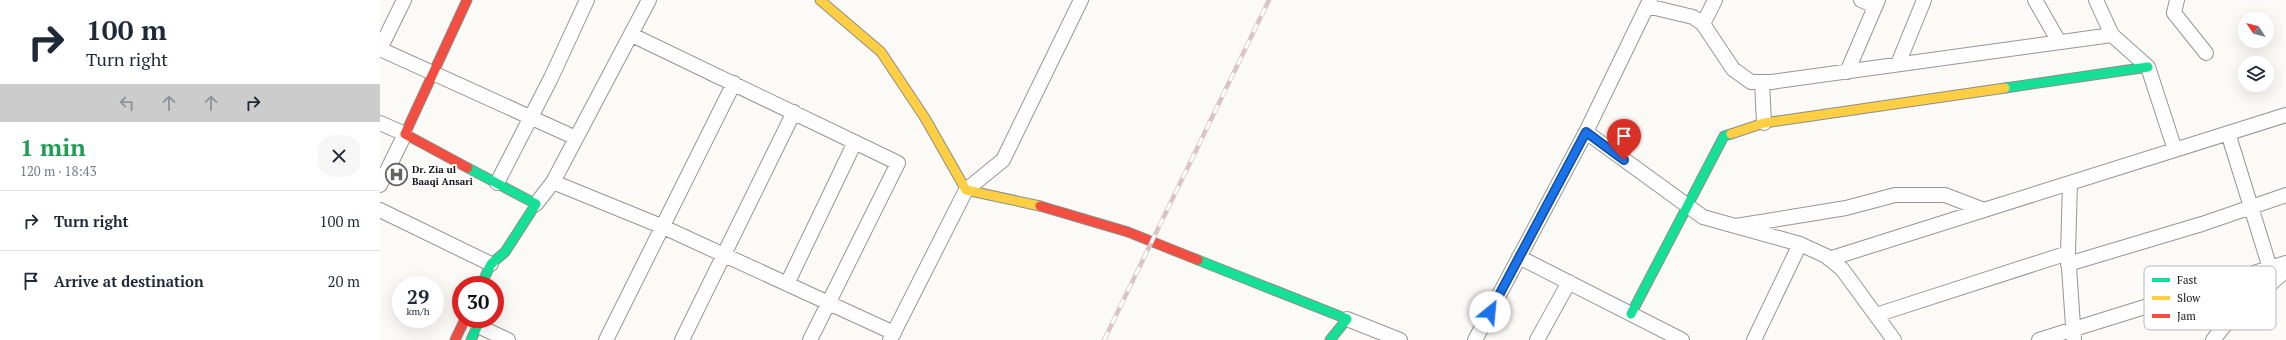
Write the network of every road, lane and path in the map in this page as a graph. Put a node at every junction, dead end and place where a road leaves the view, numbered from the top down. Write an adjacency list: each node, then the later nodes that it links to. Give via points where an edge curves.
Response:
1 (404, 0): 19 (street)
2 (468, 0): 23 (street)
3 (587, 0): 29 (street)
4 (649, 0): 16 (street)
5 (820, 0): 42 (street, via 882,52)
6 (1081, 0): 42 (street, via 1003,160)
7 (1715, 0): 15 (street)
8 (1861, 0): 14 (street)
9 (1924, 0): 21 (street)
10 (2035, 0): 18 (street)
11 (2096, 0): 17 (street)
12 (2176, 0): 20 (street, via 2174,13)
13 (1648, 3): 15 (street, via 1693,17); 32 (street)
14 (1876, 3): 24 (street)
15 (1704, 24): 25 (street, via 1733,69 1751,82)
16 (632, 35): 26 (street); 35 (street)
17 (2112, 35): 18 (street); 22 (street)
18 (2059, 42): 21 (street)
19 (380, 49): 23 (street)
20 (2206, 53)
21 (1898, 64): 24 (street)
22 (2148, 67): 31 (street); 37 (street)
23 (434, 72): 29 (street); 34 (street)
24 (1847, 72): 25 (street)
25 (1762, 82): 31 (street)
26 (734, 83): 27 (street); 49 (street)
27 (794, 112): 36 (street); 52 (street)
28 (2286, 115): 33 (street)
29 (532, 116): 35 (street); 39 (street)
30 (380, 123): 34 (street)
31 (1764, 123): 45 (street, via 1724,136)
32 (1586, 132): 45 (street); 53 (street)
33 (2228, 133): 37 (street); 46 (street)
34 (405, 134): 39 (street); 41 (street)
35 (576, 138): 38 (street)
36 (855, 142): 64 (street); 65 (street, via 898,163)
37 (2175, 150): 40 (street)
38 (553, 182): 44 (street); 49 (street)
39 (497, 183): 44 (street)
40 (2070, 183): 48 (street); 54 (street)
41 (380, 185)
42 (966, 190): 69 (street, via 1056,210 1128,232); 75 (street)
43 (2286, 196): 46 (street)
44 (536, 204): 57 (street)
45 (1687, 206): 50 (street, via 1703,217); 67 (street)
46 (2251, 207): 54 (street); 58 (street)
47 (380, 210): 57 (street)
48 (1984, 210): 50 (street, via 1945,195 1895,195 1846,208); 55 (street)
49 (661, 226): 52 (street); 79 (street)
50 (1736, 226): 51 (street)
51 (1800, 244): 55 (street); 87 (street)
52 (723, 254): 64 (street); 80 (street)
53 (1519, 258): 63 (street); 84 (street)
54 (2068, 258): 68 (street); 74 (street)
55 (1829, 259): 68 (street, via 1842,269)
56 (2286, 263): 59 (street)
57 (497, 264): 61 (street)
58 (2269, 266)
59 (2276, 266)
60 (2286, 270): 62 (street)
61 (488, 276)
62 (2276, 279)
63 (1569, 282): 67 (street); 85 (street)
64 (787, 284): 65 (street)
65 (828, 302): 75 (street); 81 (street)
66 (2144, 311): 74 (street)
67 (1631, 314): 86 (street)
68 (1876, 315): 88 (street)
69 (1347, 319): 82 (street); 83 (street)
70 (461, 328): 76 (street)
71 (477, 328): 77 (street)
72 (488, 328): 78 (street)
73 (2221, 330): 90 (street)
74 (2074, 335): 89 (street)
75 (892, 336)
76 (455, 340)
77 (471, 340)
78 (508, 340)
79 (606, 340)
80 (682, 340)
81 (810, 340)
82 (1330, 340)
83 (1400, 340)
84 (1475, 340)
85 (1537, 340)
86 (1682, 340)
87 (1754, 340)
88 (1894, 340)
89 (2039, 340)
90 (2213, 340)

